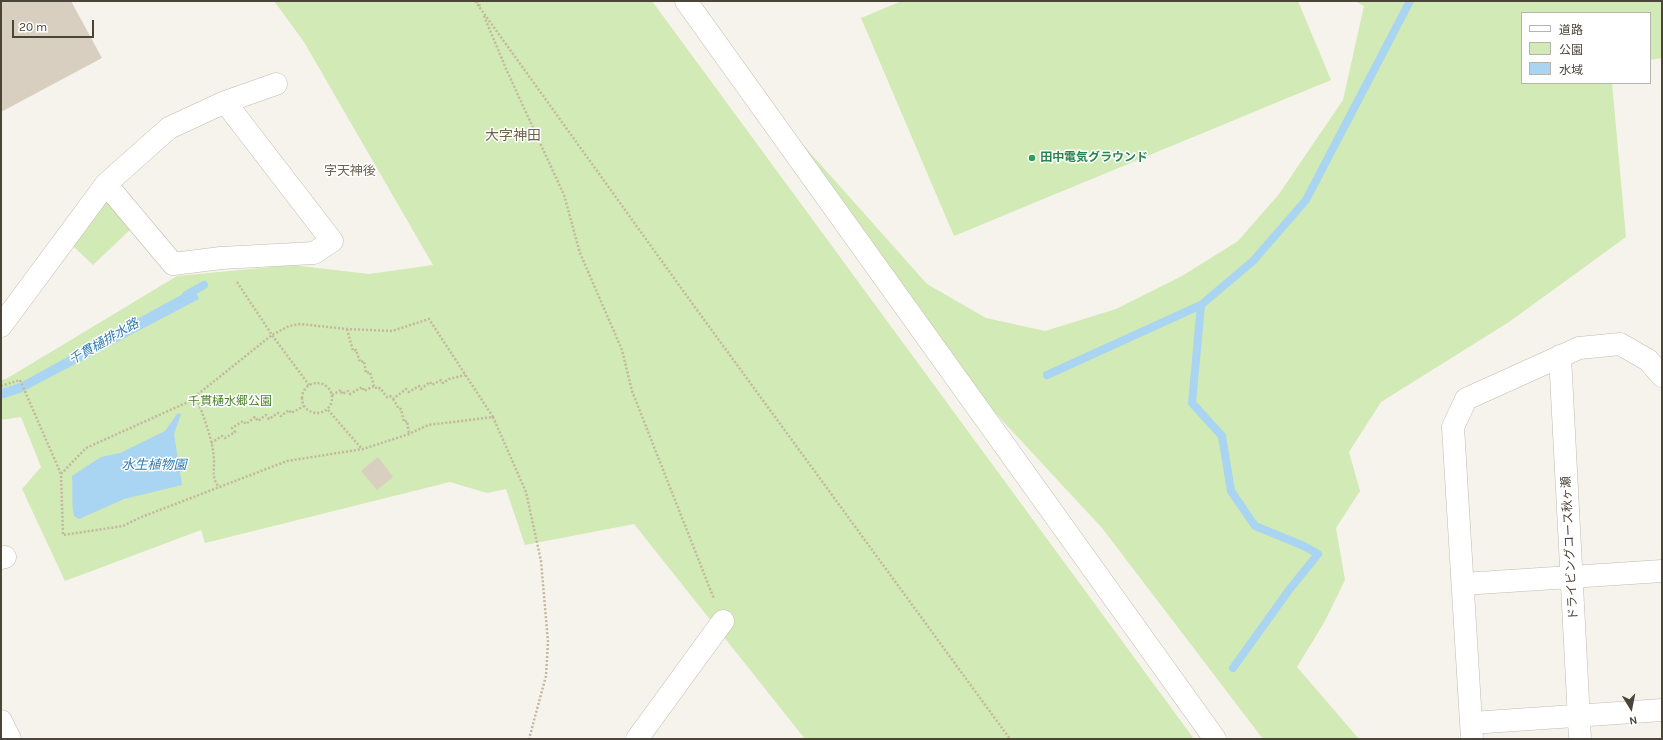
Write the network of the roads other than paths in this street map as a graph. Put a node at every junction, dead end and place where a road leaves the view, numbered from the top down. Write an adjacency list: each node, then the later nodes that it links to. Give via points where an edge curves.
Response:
1 (686, 1): 18 (street)
2 (276, 84): 3 (street)
3 (225, 102): 4 (street, via 169,128); 4 (street, via 332,242 314,253 221,258 173,264)
4 (106, 184): 5 (street)
5 (1, 326)
6 (1560, 356): 7 (street, via 1579,348 1620,344 1648,360); 9 (street, ドライビングコース秋ヶ瀬); 10 (street, via 1466,399 1452,427)
7 (1662, 376)
8 (1662, 571): 9 (street)
9 (1571, 577): 10 (street); 13 (street, ドライビングコース秋ヶ瀬)
10 (1462, 584): 15 (street)
11 (723, 622): 17 (street)
12 (1662, 710): 13 (street)
13 (1579, 717): 15 (street); 19 (street, ドライビングコース秋ヶ瀬)
14 (1, 721): 16 (street)
15 (1472, 731)
16 (10, 739)
17 (637, 739)
18 (1215, 739)
19 (1580, 739)

